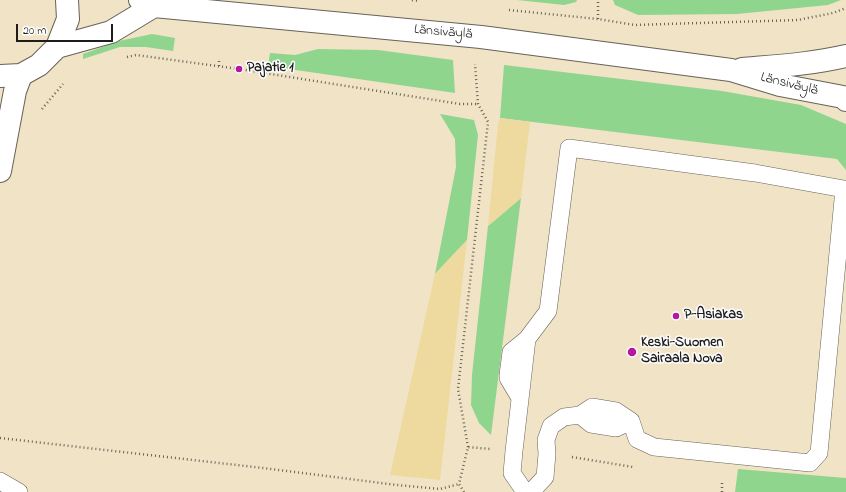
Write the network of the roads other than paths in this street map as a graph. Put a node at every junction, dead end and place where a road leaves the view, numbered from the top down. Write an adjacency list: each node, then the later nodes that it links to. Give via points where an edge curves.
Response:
1 (67, 0): 3 (main road, via 68,19)
2 (147, 3): 3 (main road, Länsiväylä, via 111,32); 5 (main road, Länsiväylä, via 480,37)
3 (57, 47): 6 (main road, via 40,65)
4 (846, 56): 5 (main road, Länsiväylä)
5 (731, 70): 7 (main road, Länsiväylä, via 780,85 843,97)
6 (10, 76): 8 (main road, via 15,91)
7 (846, 100)
8 (0, 170)
9 (0, 481): 10 (lane)
10 (19, 492)
11 (525, 492): 12 (lane, via 512,473 527,339 548,311 569,148 755,173 844,189 819,453 810,463 654,447 637,439 631,421 616,428 591,424 580,415 564,417 551,426 546,440 545,477)
12 (530, 492)

